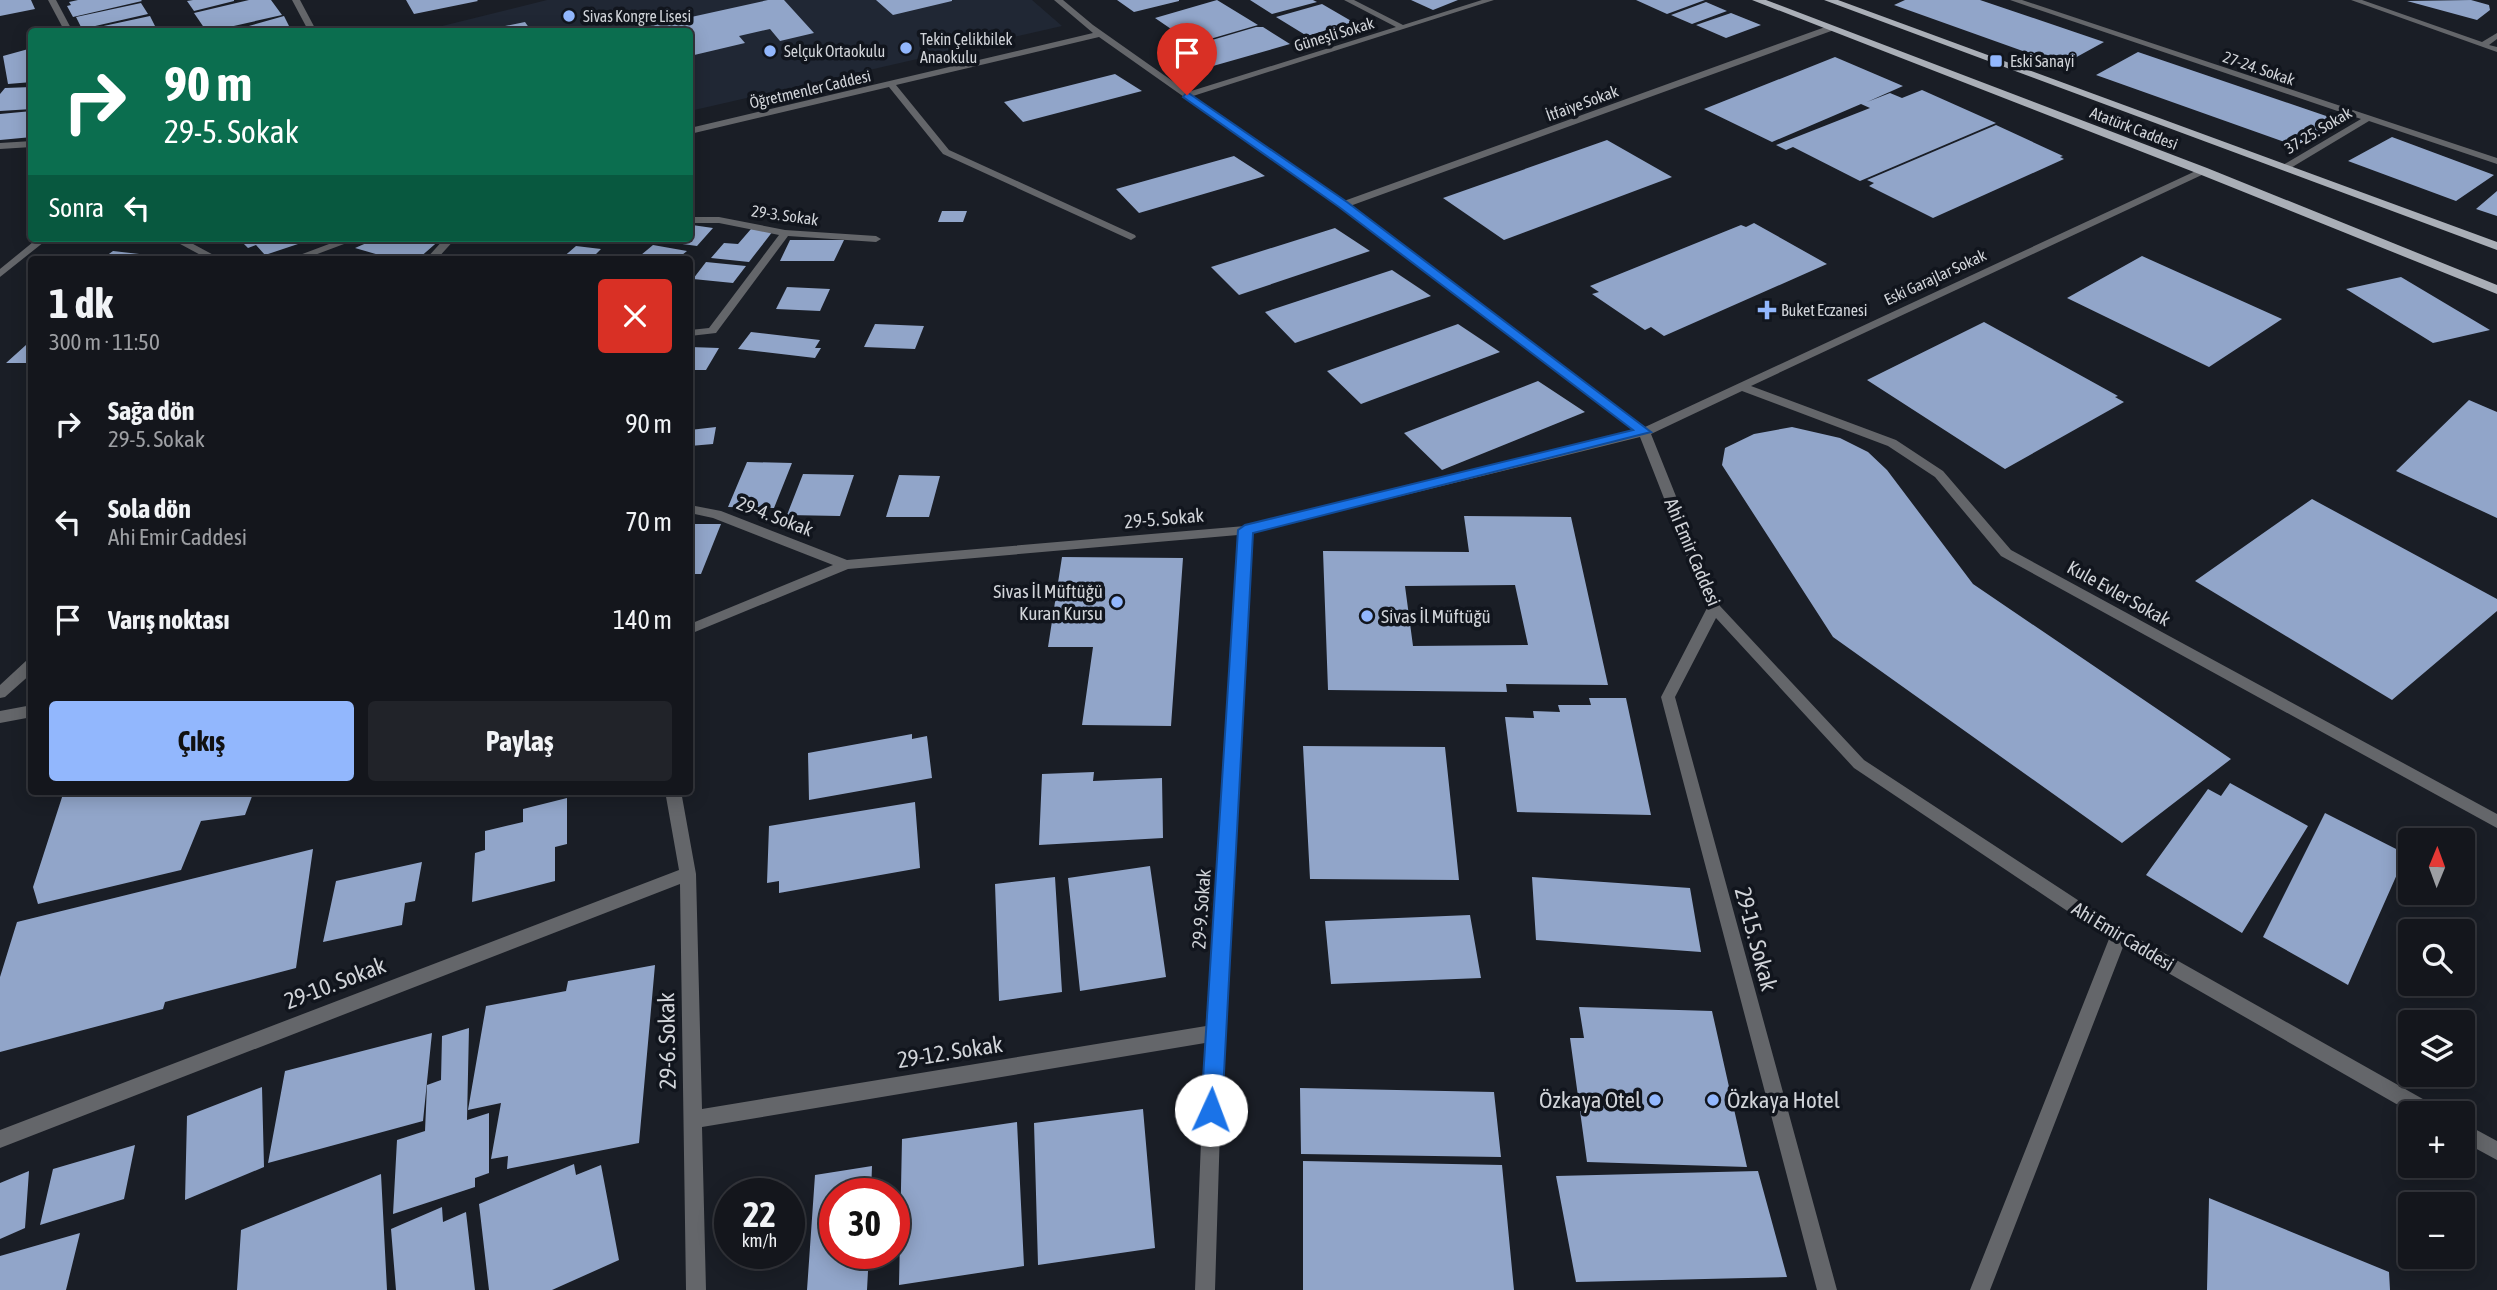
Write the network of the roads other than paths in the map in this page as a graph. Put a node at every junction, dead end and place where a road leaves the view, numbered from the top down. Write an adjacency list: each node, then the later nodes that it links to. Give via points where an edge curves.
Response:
1 (52, 0): 11 (street)
2 (296, 0): 12 (street)
3 (1058, 0): 14 (street)
4 (1348, 0): 10 (street)
5 (1490, 0): 10 (street, Güneşli Sokak)
6 (1758, 0): 13 (main road, Atatürk Caddesi)
7 (2014, 0): 20 (street, 27-24. Sokak)
8 (2355, 0): 16 (street)
9 (1837, 1): 25 (main road, Atatürk Caddesi)
10 (1402, 27): 19 (street, Güneşli Sokak)
11 (67, 28)
12 (311, 28)
13 (1831, 28): 26 (main road, Atatürk Caddesi); 27 (street, İtfaiye Sokak)
14 (1100, 34): 18 (street, Öğretmenler Caddesi); 19 (street)
15 (2497, 35): 16 (street)
16 (2483, 46): 17 (street)
17 (2497, 50)
18 (892, 85): 21 (street, Öğretmenler Caddesi); 30 (street, via 946,152)
19 (1187, 95): 27 (street)
20 (2367, 119): 24 (street, 27-24. Sokak); 25 (street, 37-25. Sokak)
21 (693, 130)
22 (28, 144): 23 (street)
23 (0, 146)
24 (2497, 161)
25 (2286, 167): 36 (main road, Atatürk Caddesi)
26 (2203, 171): 41 (main road, Atatürk Caddesi); 43 (street, Eski Garajlar Sokak)
27 (1343, 205): 44 (street)
28 (693, 220): 29 (street, 29-3. Sokak, via 719,220)
29 (785, 233): 31 (street, 29-3. Sokak); 42 (street, via 712,331)
30 (1131, 237)
31 (876, 239)
32 (39, 242): 40 (street)
33 (182, 242): 37 (street)
34 (343, 242): 38 (street)
35 (447, 242): 39 (street)
36 (2497, 246)
37 (210, 256)
38 (303, 256)
39 (434, 256)
40 (0, 274)
41 (2497, 290)
42 (693, 333)
43 (1739, 386): 44 (street, Eski Garajlar Sokak); 55 (street, Kule Evler Sokak, via 1892,443 1939,474 2006,553)
44 (1644, 432): 46 (street, 29-5. Sokak); 48 (street, Ahi Emir Caddesi)
45 (693, 510): 47 (street, 29-4. Sokak, via 716,514)
46 (1245, 530): 47 (street, 29-5. Sokak); 58 (street, 29-9. Sokak)
47 (846, 565): 49 (street, 29-5. Sokak)
48 (1714, 608): 57 (street, Ahi Emir Caddesi, via 1859,764); 66 (street, 29-15. Sokak, via 1668,697)
49 (693, 628)
50 (28, 668): 51 (street)
51 (0, 693)
52 (28, 712): 53 (street)
53 (0, 717)
54 (674, 795): 56 (street, 29-6. Sokak)
55 (2497, 822)
56 (688, 874): 60 (street, 29-6. Sokak); 62 (street, 29-10. Sokak)
57 (2119, 936): 59 (street, Ahi Emir Caddesi); 67 (street)
58 (1214, 1033): 60 (street, 29-12. Sokak); 65 (street, 29-9. Sokak)
59 (2409, 1101)
60 (694, 1119): 64 (street, 29-6. Sokak)
61 (2475, 1138): 63 (street)
62 (0, 1139)
63 (2497, 1151)
64 (696, 1290)
65 (1205, 1290)
66 (1827, 1290)
67 (1980, 1290)

